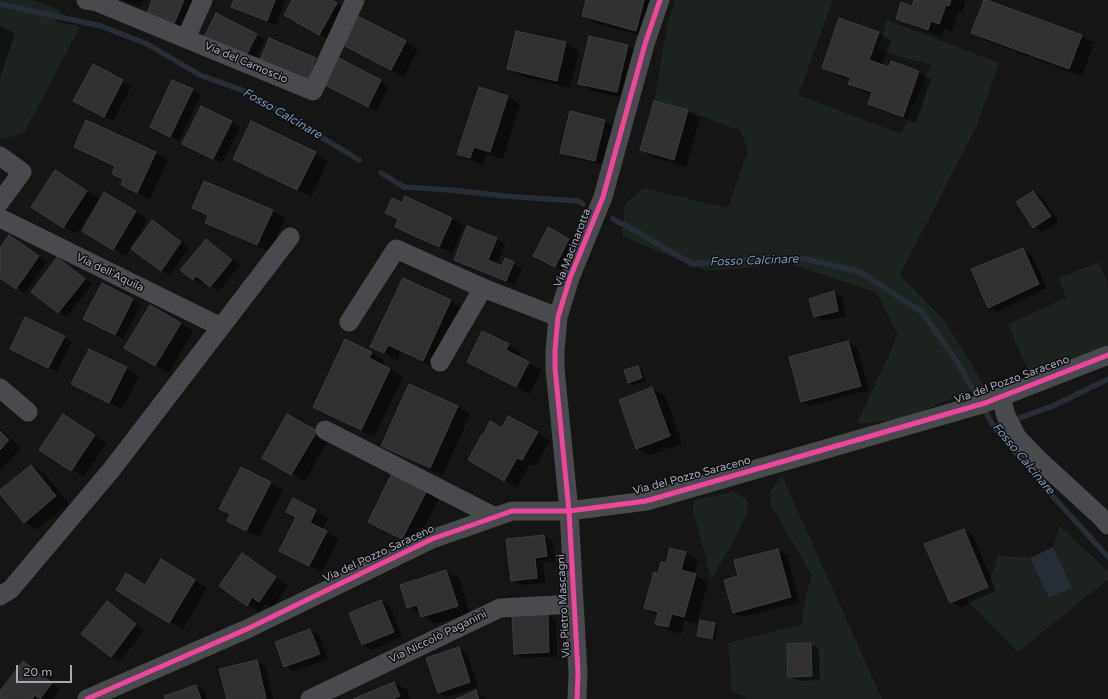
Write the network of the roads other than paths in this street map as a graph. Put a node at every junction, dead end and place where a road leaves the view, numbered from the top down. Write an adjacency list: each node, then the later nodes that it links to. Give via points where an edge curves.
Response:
1 (86, 0): 5 (street, Via del Camoscio, via 97,2)
2 (203, 0): 5 (street)
3 (355, 0): 5 (street, Via del Camoscio, via 313,91)
4 (660, 0): 11 (street, Via Macinarotta, via 644,44 603,197 570,278)
5 (186, 38)
6 (0, 156): 7 (street, via 22,172)
7 (0, 202)
8 (0, 218): 13 (street, Via dell'Aquila)
9 (290, 237): 13 (street)
10 (483, 288): 11 (street); 12 (street, via 396,249); 15 (street)
11 (558, 317): 20 (street, Via Macinarotta, via 555,368)
12 (349, 322)
13 (221, 327): 23 (street, via 112,469 11,589)
14 (1108, 355): 17 (street, Via del Pozzo Saraceno)
15 (440, 362)
16 (0, 388): 18 (street)
17 (1001, 397): 20 (street, Via del Pozzo Saraceno, via 646,501); 22 (street, via 1006,416 1017,437)
18 (28, 412)
19 (325, 430): 21 (street)
20 (569, 511): 21 (street, Via del Pozzo Saraceno, via 512,511); 24 (street, Via Pietro Mascagni)
21 (495, 517): 25 (street, Via del Pozzo Saraceno, via 432,539 247,629)
22 (1108, 525)
23 (0, 596)
24 (574, 604): 26 (street, Via Niccolò Paganini, via 500,608); 27 (street, Via Pietro Mascagni, via 578,672)
25 (87, 699)
26 (310, 699)
27 (576, 699)

